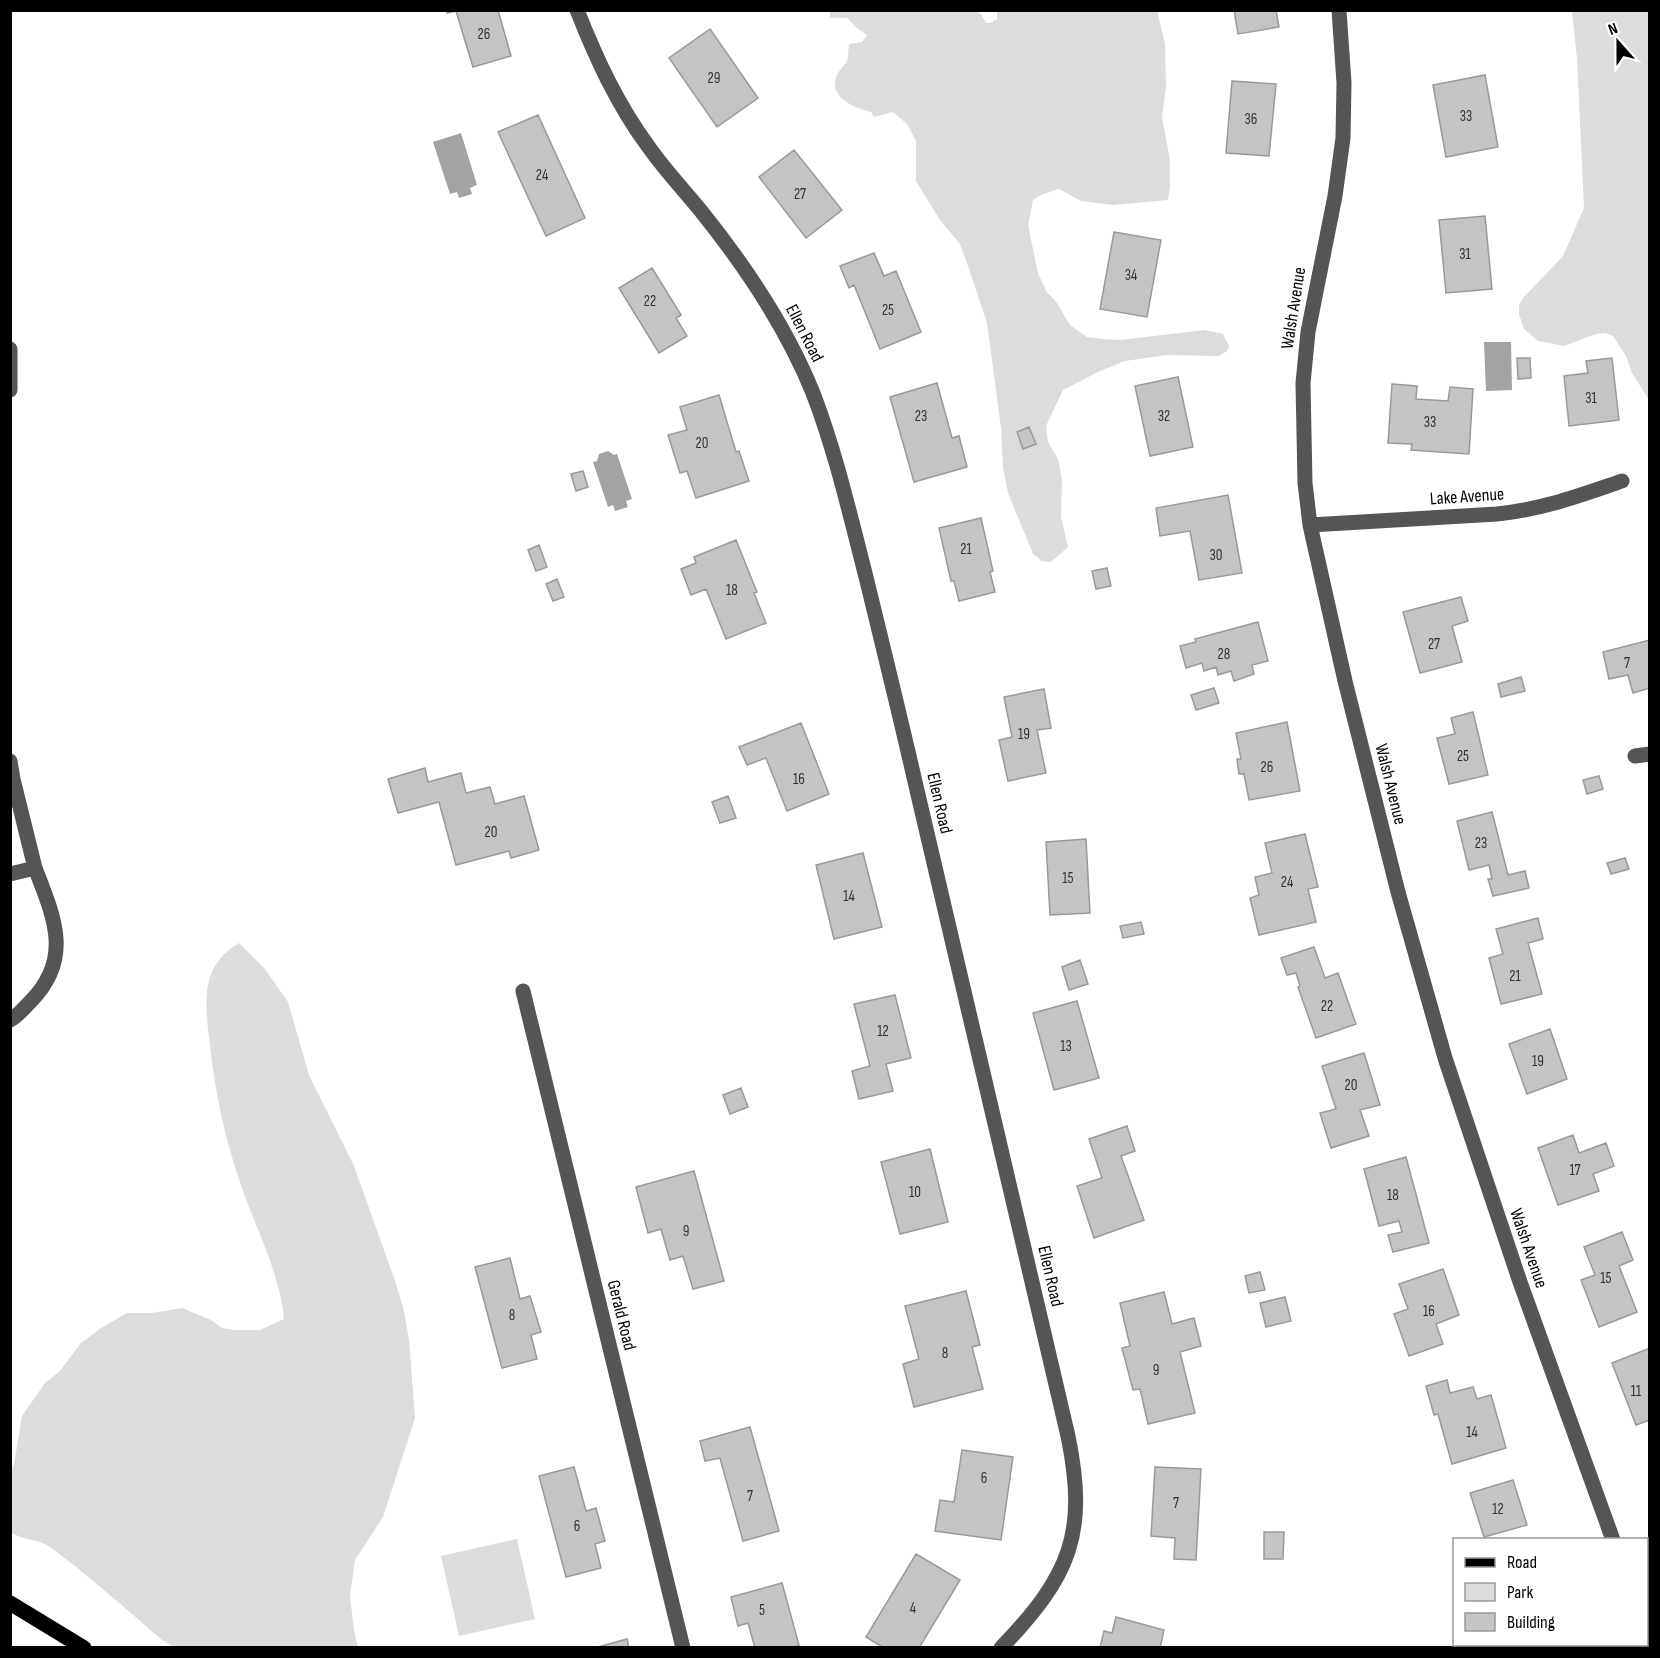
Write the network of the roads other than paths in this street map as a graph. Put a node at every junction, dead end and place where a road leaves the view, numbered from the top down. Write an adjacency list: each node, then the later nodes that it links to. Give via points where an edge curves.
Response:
1 (577, 10): 16 (street, Ellen Road, via 595,56 628,117 729,247 786,334 812,392 845,495 1076,1477 1076,1516 1063,1568 1044,1598)
2 (1339, 10): 6 (street, Walsh Avenue, via 1344,83 1342,138 1335,196 1308,332 1303,383)
3 (10, 349): 4 (street)
4 (10, 390)
5 (1622, 481): 6 (street, Lake Avenue, via 1526,511)
6 (1310, 525): 12 (street, Walsh Avenue, via 1392,870 1445,1058 1520,1282)
7 (10, 761): 8 (street)
8 (35, 868): 9 (street); 11 (street, via 52,913 57,957 44,988)
9 (10, 874)
10 (523, 991): 15 (street, Gerald Road)
11 (10, 1020)
12 (1613, 1538)
13 (10, 1604): 14 (main road)
14 (84, 1647)
15 (683, 1647)
16 (1001, 1647)

